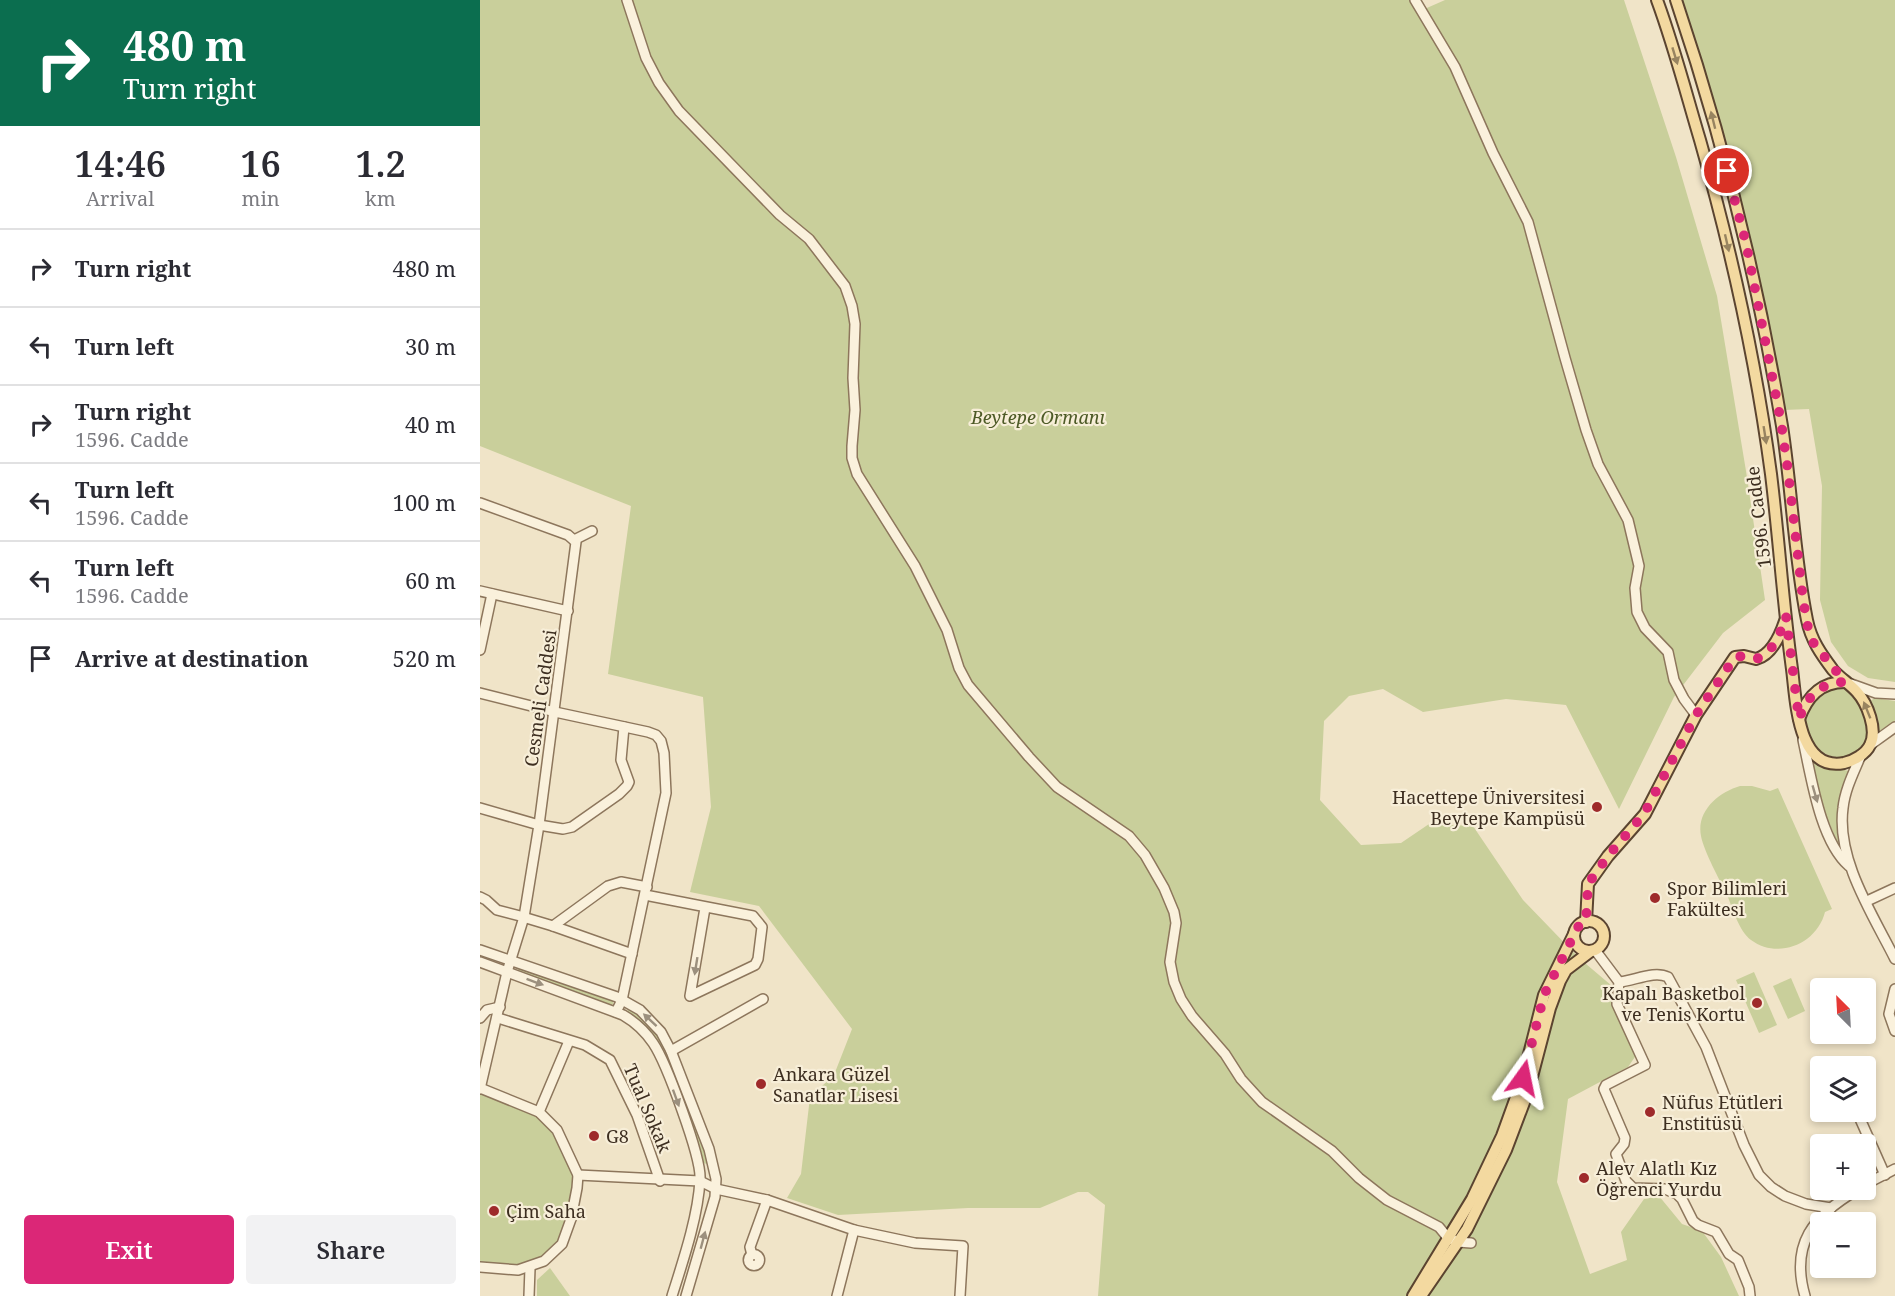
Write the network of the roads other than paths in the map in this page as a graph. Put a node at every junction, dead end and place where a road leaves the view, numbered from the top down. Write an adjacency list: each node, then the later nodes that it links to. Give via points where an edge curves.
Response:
1 (627, 0): 68 (street, via 646,58 679,111 780,215 809,239 845,286 855,324 852,458 857,474 915,566 947,630 968,685 1057,787 1129,836 1145,855 1174,912 1170,962 1180,999 1241,1079 1262,1102 1332,1151 1387,1200)
2 (1415, 0): 17 (street, via 1455,67 1528,222 1586,430 1598,464 1628,520 1639,566 1635,588 1637,612 1645,628 1668,652 1674,680)
3 (1657, 0): 11 (main road, 1596. Cadde, one-way to 11, via 1716,197 1750,349 1770,473)
4 (1676, 0): 13 (main road, 1596. Cadde, one-way to 4, via 1814,644 1808,628 1781,422 1748,253 1708,100)
5 (480, 503): 7 (street)
6 (592, 531): 7 (street)
7 (574, 540): 10 (street, Cesmeli Caddesi)
8 (480, 591): 9 (street)
9 (492, 594): 10 (street); 12 (street)
10 (568, 611): 16 (street, Cesmeli Caddesi)
11 (1786, 616): 17 (main road, via 1781,633 1765,654 1756,659 1735,657); 18 (main road, 1596. Cadde)
12 (480, 650)
13 (1845, 682): 15 (street, via 1876,693); 18 (main road, via 1816,690); 22 (main road, 1596. Cadde, one-way to 13, via 1868,711 1855,689)
14 (480, 693): 16 (street)
15 (1895, 694)
16 (555, 712): 19 (street); 25 (street, Cesmeli Caddesi)
17 (1696, 715): 33 (main road, via 1644,814 1588,884)
18 (1799, 719): 21 (main road, 1596. Cadde)
19 (624, 727): 25 (street, via 621,760 627,786 572,827); 28 (street, via 656,735 664,753 666,793)
20 (1895, 727): 22 (street)
21 (1802, 737): 23 (main road, via 1814,754 1828,762 1847,762); 26 (street, 1596. Cadde, one-way to 26, via 1815,797 1830,838)
22 (1870, 745): 23 (main road, 1596. Cadde)
23 (1861, 755): 26 (street, 1596. Cadde, via 1843,808 1842,834)
24 (480, 808): 25 (street)
25 (540, 825): 32 (street, Cesmeli Caddesi)
26 (1851, 867): 30 (street, 1596. Cadde)
27 (1895, 888): 30 (street)
28 (646, 891): 31 (street); 34 (street, via 621,882 608,886); 38 (street)
29 (480, 897): 32 (street, via 497,910)
30 (1867, 902): 39 (street, 1596. Cadde)
31 (705, 908): 31 (street, one-way to 31, via 693,985 690,996 748,970 758,959 762,927 753,916)
32 (523, 917): 34 (street); 40 (street, Cesmeli Caddesi)
33 (1586, 922): 35 (main road); 37 (main road, via 1596,923 1604,934 1603,944)
34 (553, 926): 38 (street)
35 (1574, 934): 37 (main road, via 1578,946); 68 (main road, via 1544,995 1523,1078 1502,1136)
36 (480, 950): 40 (street)
37 (1593, 951): 43 (street); 68 (main road, via 1566,970 1560,981 1528,1092 1506,1150)
38 (632, 954): 46 (street)
39 (1895, 959)
40 (510, 960): 42 (street, Cesmeli Caddesi); 46 (street)
41 (480, 962): 42 (street)
42 (507, 972): 47 (street, Cesmeli Caddesi); 48 (street, one-way to 48)
43 (1619, 982): 66 (street, via 1654,975 1668,977 1706,1047 1744,1145 1760,1175 1785,1197); 79 (street, via 1617,1004 1645,1065 1604,1089 1624,1138 1616,1159 1633,1188 1665,1189 1677,1194 1693,1221 1716,1232 1729,1254 1738,1260)
44 (1895, 989): 51 (street, via 1889,1014)
45 (763, 999): 53 (street)
46 (622, 1000): 48 (street); 53 (street, one-way to 46, via 653,1022)
47 (500, 1007): 49 (street, via 487,1010); 50 (street, Cesmeli Caddesi)
48 (616, 1012): 62 (street, one-way to 62, via 639,1027 660,1054 697,1155)
49 (480, 1017)
50 (498, 1018): 52 (street, Tual Sokak); 54 (street, Cesmeli Caddesi)
51 (1895, 1031)
52 (569, 1041): 55 (street); 61 (street, Tual Sokak, via 597,1051 615,1067)
53 (671, 1051): 63 (street, via 712,1157)
54 (480, 1089): 55 (street)
55 (539, 1112): 58 (street, via 557,1130)
56 (1861, 1122): 59 (street)
57 (1895, 1169): 59 (street)
58 (578, 1174): 61 (street); 71 (street, via 571,1219 562,1244)
59 (1885, 1175): 60 (street)
60 (1876, 1179)
61 (660, 1180): 62 (street)
62 (700, 1181): 63 (street); 73 (street)
63 (716, 1189): 64 (street); 74 (street, one-way to 63)
64 (766, 1200): 67 (street); 69 (street, via 750,1247)
65 (1843, 1200): 66 (street)
66 (1831, 1208): 80 (street, via 1804,1241 1799,1257)
67 (854, 1230): 75 (street); 76 (street, via 915,1243 963,1246)
68 (1456, 1236): 77 (main road); 78 (main road)
69 (752, 1255)
70 (480, 1267): 71 (street)
71 (530, 1268): 72 (street)
72 (529, 1296)
73 (672, 1296)
74 (686, 1296)
75 (837, 1296)
76 (960, 1296)
77 (1413, 1296)
78 (1421, 1296)
79 (1750, 1296)
80 (1805, 1296)

